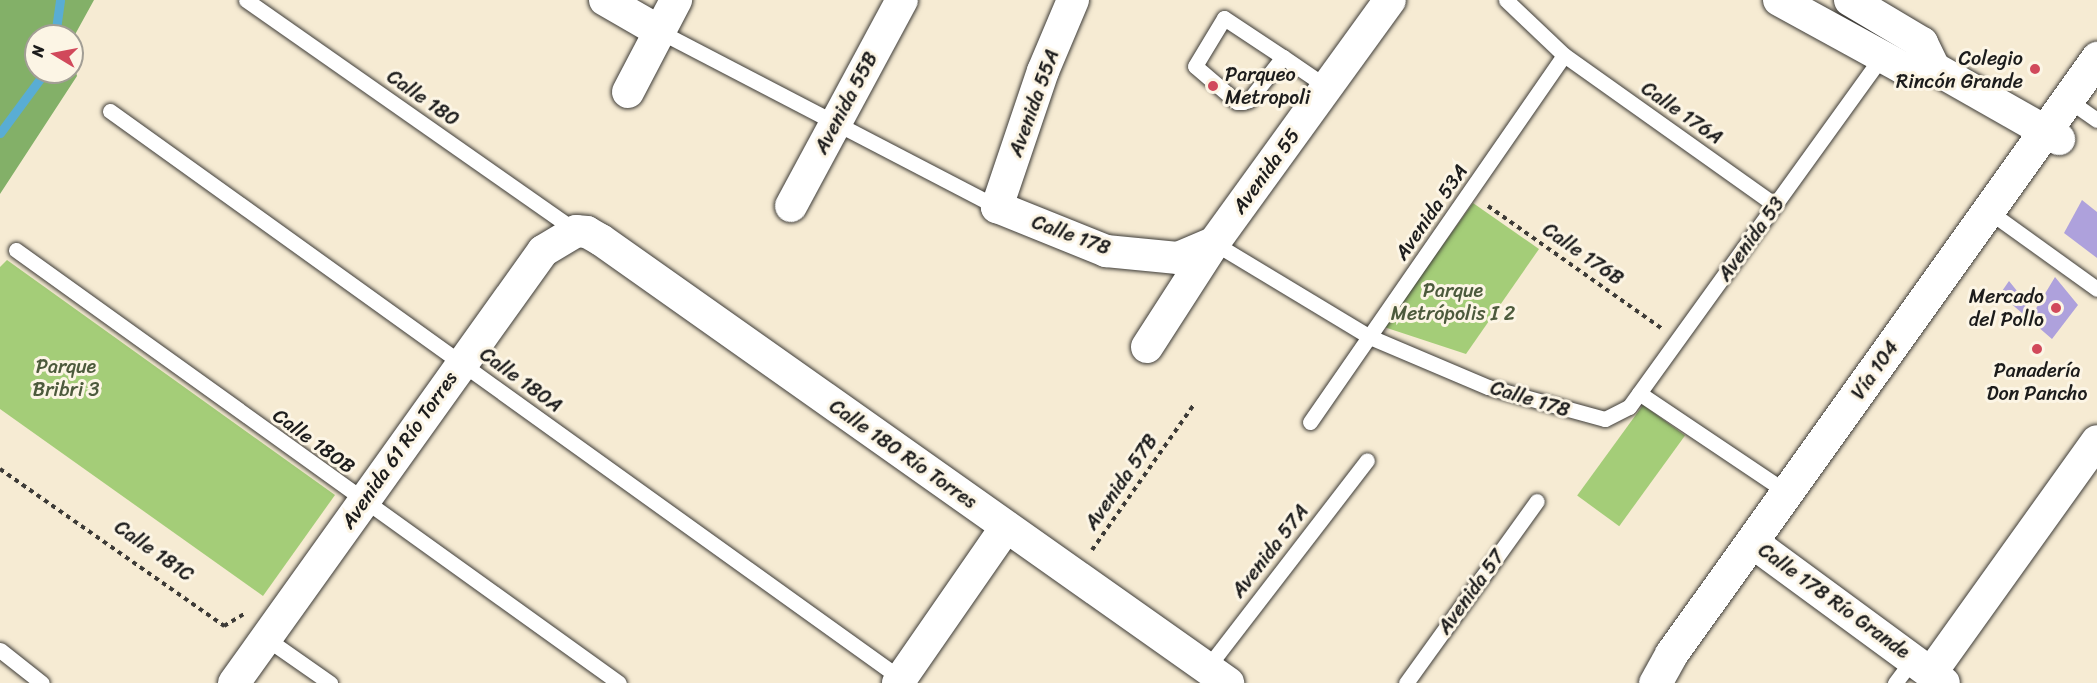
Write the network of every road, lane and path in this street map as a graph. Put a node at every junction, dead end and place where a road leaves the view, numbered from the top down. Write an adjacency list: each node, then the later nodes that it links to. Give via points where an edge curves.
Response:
1 (246, 0): 27 (lane, Calle 180)
2 (605, 0): 10 (street, Calle 178)
3 (676, 0): 10 (street)
4 (902, 0): 20 (street, Avenida 55B)
5 (1073, 0): 25 (street, Avenida 55A, via 1043,71)
6 (1390, 0): 16 (street, Avenida 55)
7 (1506, 0): 11 (lane, Calle 176A)
8 (1779, 0): 13 (street)
9 (1868, 5): 15 (street, via 1922,43)
10 (659, 31): 17 (street); 20 (lane, Calle 178)
11 (1564, 55): 22 (lane, Avenida 53A); 23 (lane, Calle 176A)
12 (1283, 57): 12 (lane, via 1250,100 1243,102 1229,96 1195,66 1224,18); 16 (lane)
13 (1881, 58): 15 (street, via 1903,68); 23 (lane, Avenida 53)
14 (2097, 58): 21 (main road, Vía 104)
15 (1934, 68): 21 (street)
16 (1327, 87): 28 (street, Avenida 55)
17 (628, 92)
18 (2092, 105): 21 (main road, Vía 104)
19 (110, 111): 34 (lane, Calle 180A)
20 (836, 121): 24 (street, Avenida 55B); 25 (lane, Calle 178)
21 (2051, 135): 26 (main road, Vía 104); 42 (main road, Vía 104)
22 (1470, 194): 31 (lane, Avenida 53A); 32 (path, Calle 176B)
23 (1775, 205): 32 (lane, Avenida 53)
24 (792, 206)
25 (997, 207): 28 (street, Calle 178, via 1106,251 1136,256 1178,258)
26 (2001, 220): 30 (lane); 46 (main road, Vía 104)
27 (576, 231): 34 (street, Avenida 61 Río Torres, via 543,251); 45 (street, Calle 180 Río Torres, via 601,240)
28 (1214, 243): 31 (lane, Calle 178); 33 (street, Avenida 55)
29 (16, 250): 44 (lane, Calle 180B)
30 (2097, 289)
31 (1370, 337): 37 (lane, Calle 178, via 1488,387 1588,417 1605,419); 38 (lane, Avenida 53A)
32 (1678, 340): 35 (lane, Avenida 53)
33 (1148, 347)
34 (460, 362): 44 (street, Avenida 61 Río Torres); 52 (lane, Calle 180A)
35 (1639, 393): 37 (lane, Avenida 53); 42 (lane)
36 (1192, 406): 47 (path, Avenida 57B)
37 (1616, 415)
38 (1310, 422)
39 (2097, 441): 50 (street)
40 (1367, 460): 51 (lane, Avenida 57A)
41 (0, 469): 48 (path, Calle 181C, via 224,626 245,613 256,598)
42 (1788, 493): 46 (main road, Vía 104)
43 (1537, 501): 57 (lane, Avenida 57)
44 (363, 502): 48 (street, Avenida 61 Río Torres); 56 (lane, Calle 180B)
45 (1006, 527): 47 (street, Calle 180 Río Torres); 52 (street)
46 (1758, 547): 50 (street, Calle 178 Río Grande); 58 (main road, Vía 104, via 1671,654); 59 (main road, Vía 104)
47 (1074, 576): 51 (street, Calle 180 Río Torres)
48 (275, 627): 54 (street, Avenida 61 Río Torres); 55 (lane)
49 (0, 650): 53 (lane)
50 (1921, 674)
51 (1217, 676)
52 (902, 682)
53 (42, 683)
54 (234, 683)
55 (330, 683)
56 (619, 683)
57 (1406, 683)
58 (1655, 683)
59 (1662, 683)

